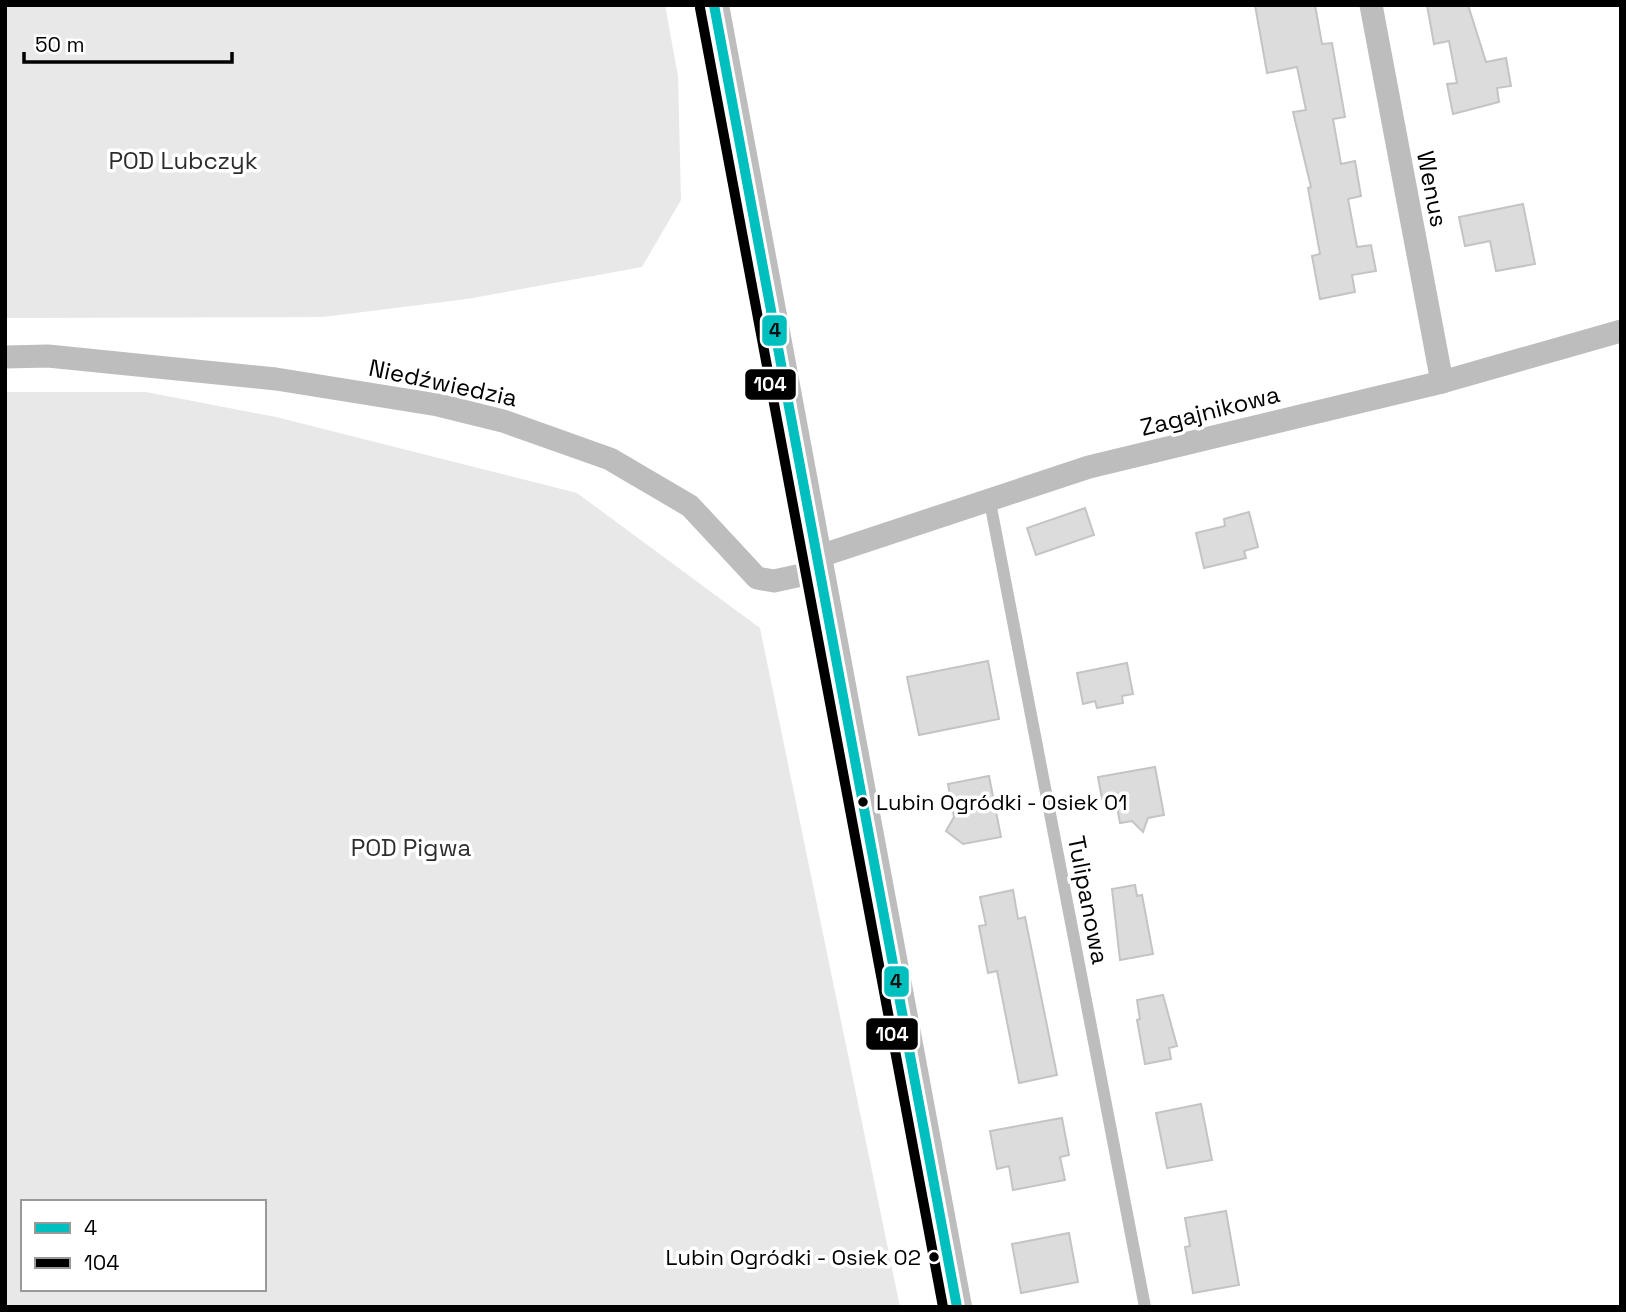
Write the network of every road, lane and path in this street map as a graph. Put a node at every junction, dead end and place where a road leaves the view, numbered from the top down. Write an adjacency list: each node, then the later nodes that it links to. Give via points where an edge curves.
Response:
1 (714, 5): 7 (street)
2 (1371, 5): 5 (street, Wenus)
3 (1621, 331): 5 (street, Zagajnikowa)
4 (5, 357): 7 (street, Niedźwiedzia, via 100,361 276,379 438,405 503,421 610,459 690,506 757,578 774,581)
5 (1442, 382): 6 (street, Zagajnikowa, via 1089,467)
6 (990, 502): 7 (street, Zagajnikowa); 9 (lane, Tulipanowa)
7 (818, 564): 8 (street)
8 (957, 1307)
9 (1145, 1307)

